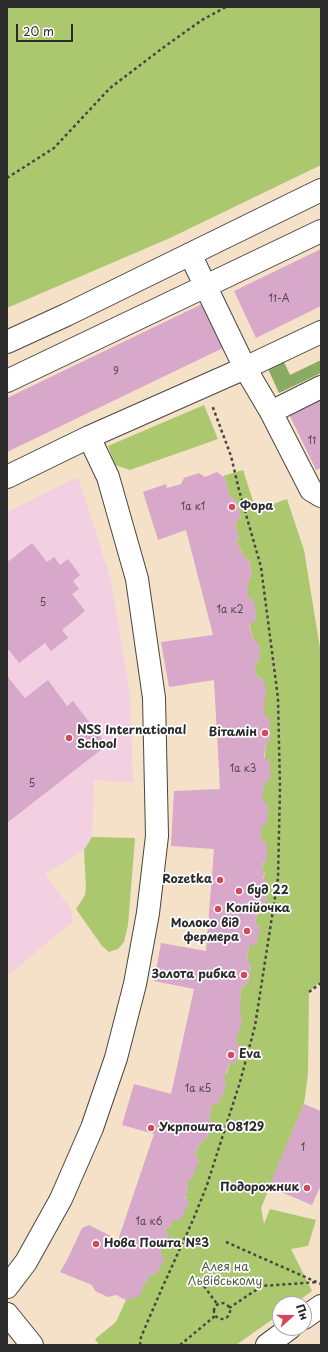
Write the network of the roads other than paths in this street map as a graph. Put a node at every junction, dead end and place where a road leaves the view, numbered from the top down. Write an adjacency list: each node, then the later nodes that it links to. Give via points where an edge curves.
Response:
1 (321, 190): 3 (street)
2 (321, 231): 4 (street)
3 (190, 254): 4 (street); 6 (street)
4 (205, 287): 7 (street); 8 (street)
5 (321, 332): 7 (street)
6 (7, 342)
7 (245, 368): 10 (street); 11 (street)
8 (7, 381)
9 (321, 387): 10 (street)
10 (271, 412): 13 (street)
11 (89, 437): 12 (street); 14 (street, via 108,477 137,579 154,698 157,836 148,913 135,984 116,1058 92,1128 61,1198 26,1262)
12 (7, 477)
13 (316, 493)
14 (7, 1287)
15 (321, 1306): 16 (street)
16 (312, 1312)
17 (7, 1314): 19 (street)
18 (279, 1336): 20 (street)
19 (32, 1345)
20 (267, 1345)

